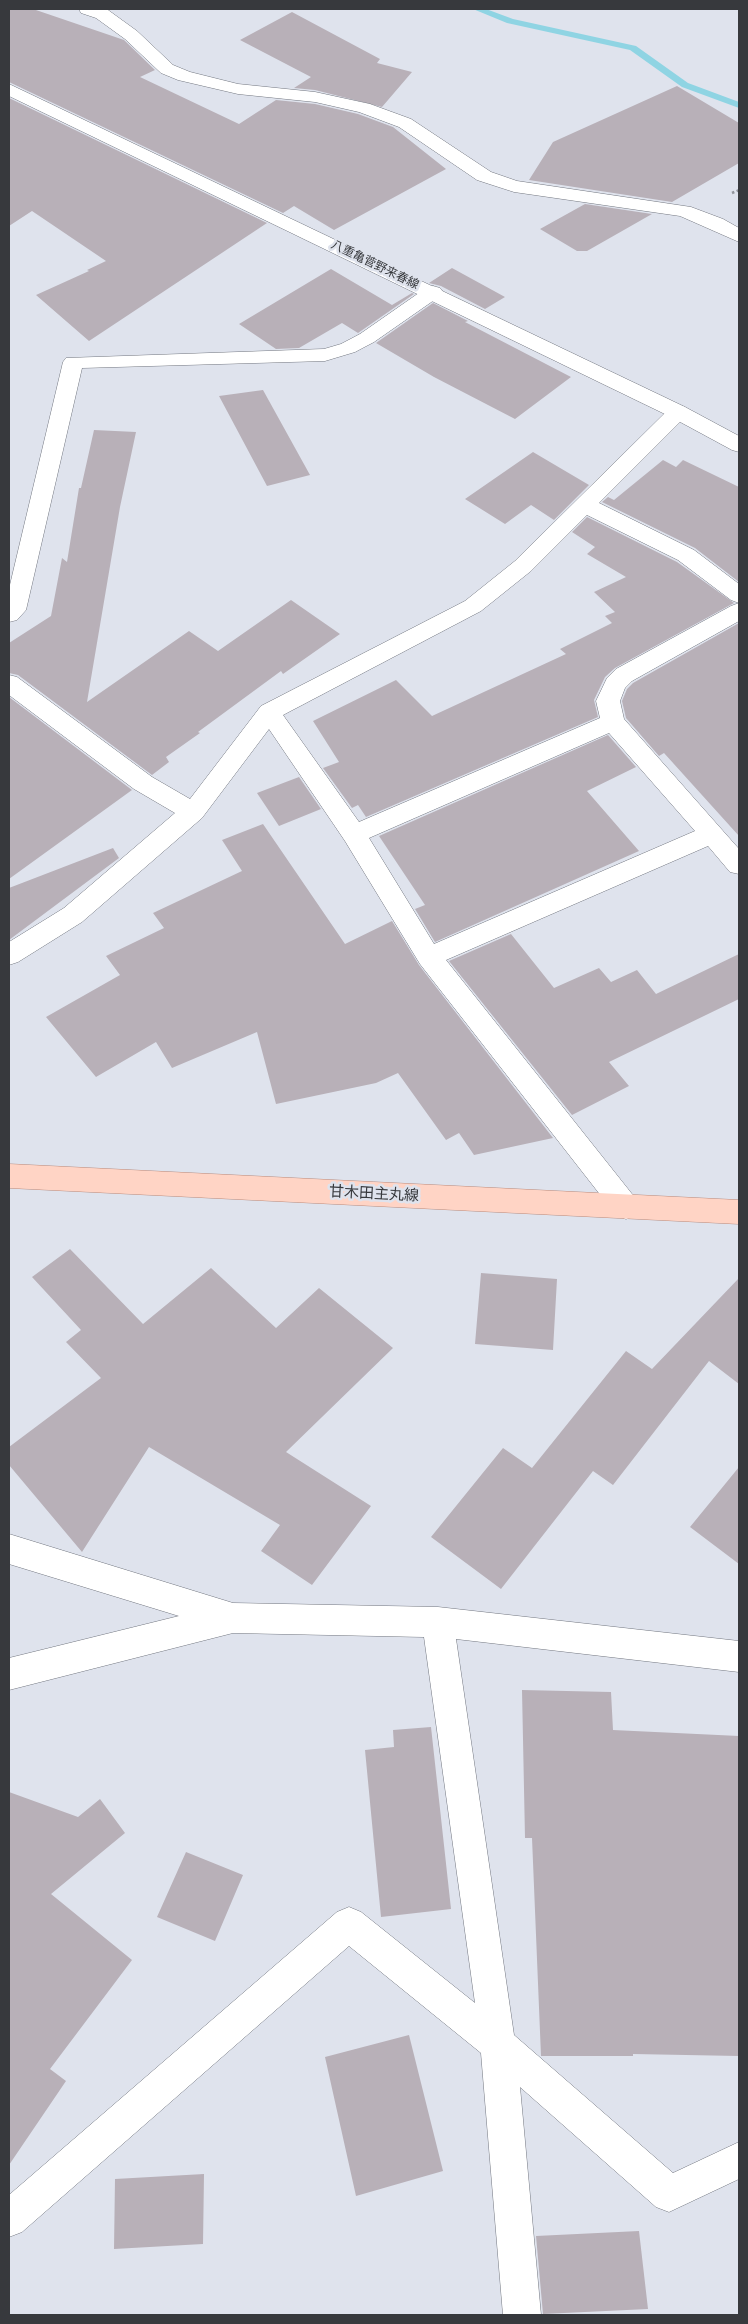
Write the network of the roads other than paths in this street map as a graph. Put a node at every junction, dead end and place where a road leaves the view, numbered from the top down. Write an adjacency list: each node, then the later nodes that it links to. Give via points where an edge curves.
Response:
1 (87, 9): 3 (street, via 102,14 167,69 184,76 238,89 315,97 364,108 405,123 484,176 514,186 684,211)
2 (9, 89): 4 (street, 八重亀菅野来春線)
3 (739, 236)
4 (433, 292): 5 (street, 八重亀菅野来春線); 10 (street, via 367,338 324,355 73,362 15,610)
5 (678, 412): 6 (street, 八重亀菅野来春線); 7 (street)
6 (739, 445)
7 (584, 504): 8 (street, via 686,555); 12 (street, via 523,566 473,606)
8 (739, 595)
9 (739, 611): 13 (street, via 624,675 615,684 608,701)
10 (9, 614)
11 (9, 683): 14 (street, via 143,783)
12 (269, 712): 14 (street); 15 (street)
13 (613, 722): 15 (street); 16 (street)
14 (193, 812): 18 (street, via 73,915)
15 (354, 834): 19 (street)
16 (712, 834): 17 (street); 19 (street)
17 (739, 865)
18 (9, 955)
19 (429, 957): 21 (street)
20 (9, 1176): 21 (main road, 甘木田主丸線)
21 (626, 1207): 22 (main road, 甘木田主丸線)
22 (739, 1212)
23 (9, 1549): 24 (street)
24 (233, 1618): 25 (street); 27 (street)
25 (438, 1622): 26 (street); 28 (street)
26 (739, 1656)
27 (9, 1674)
28 (498, 2044): 29 (street, via 669,2194); 30 (street, via 349,1924); 31 (street)
29 (739, 2160)
30 (9, 2219)
31 (522, 2315)

